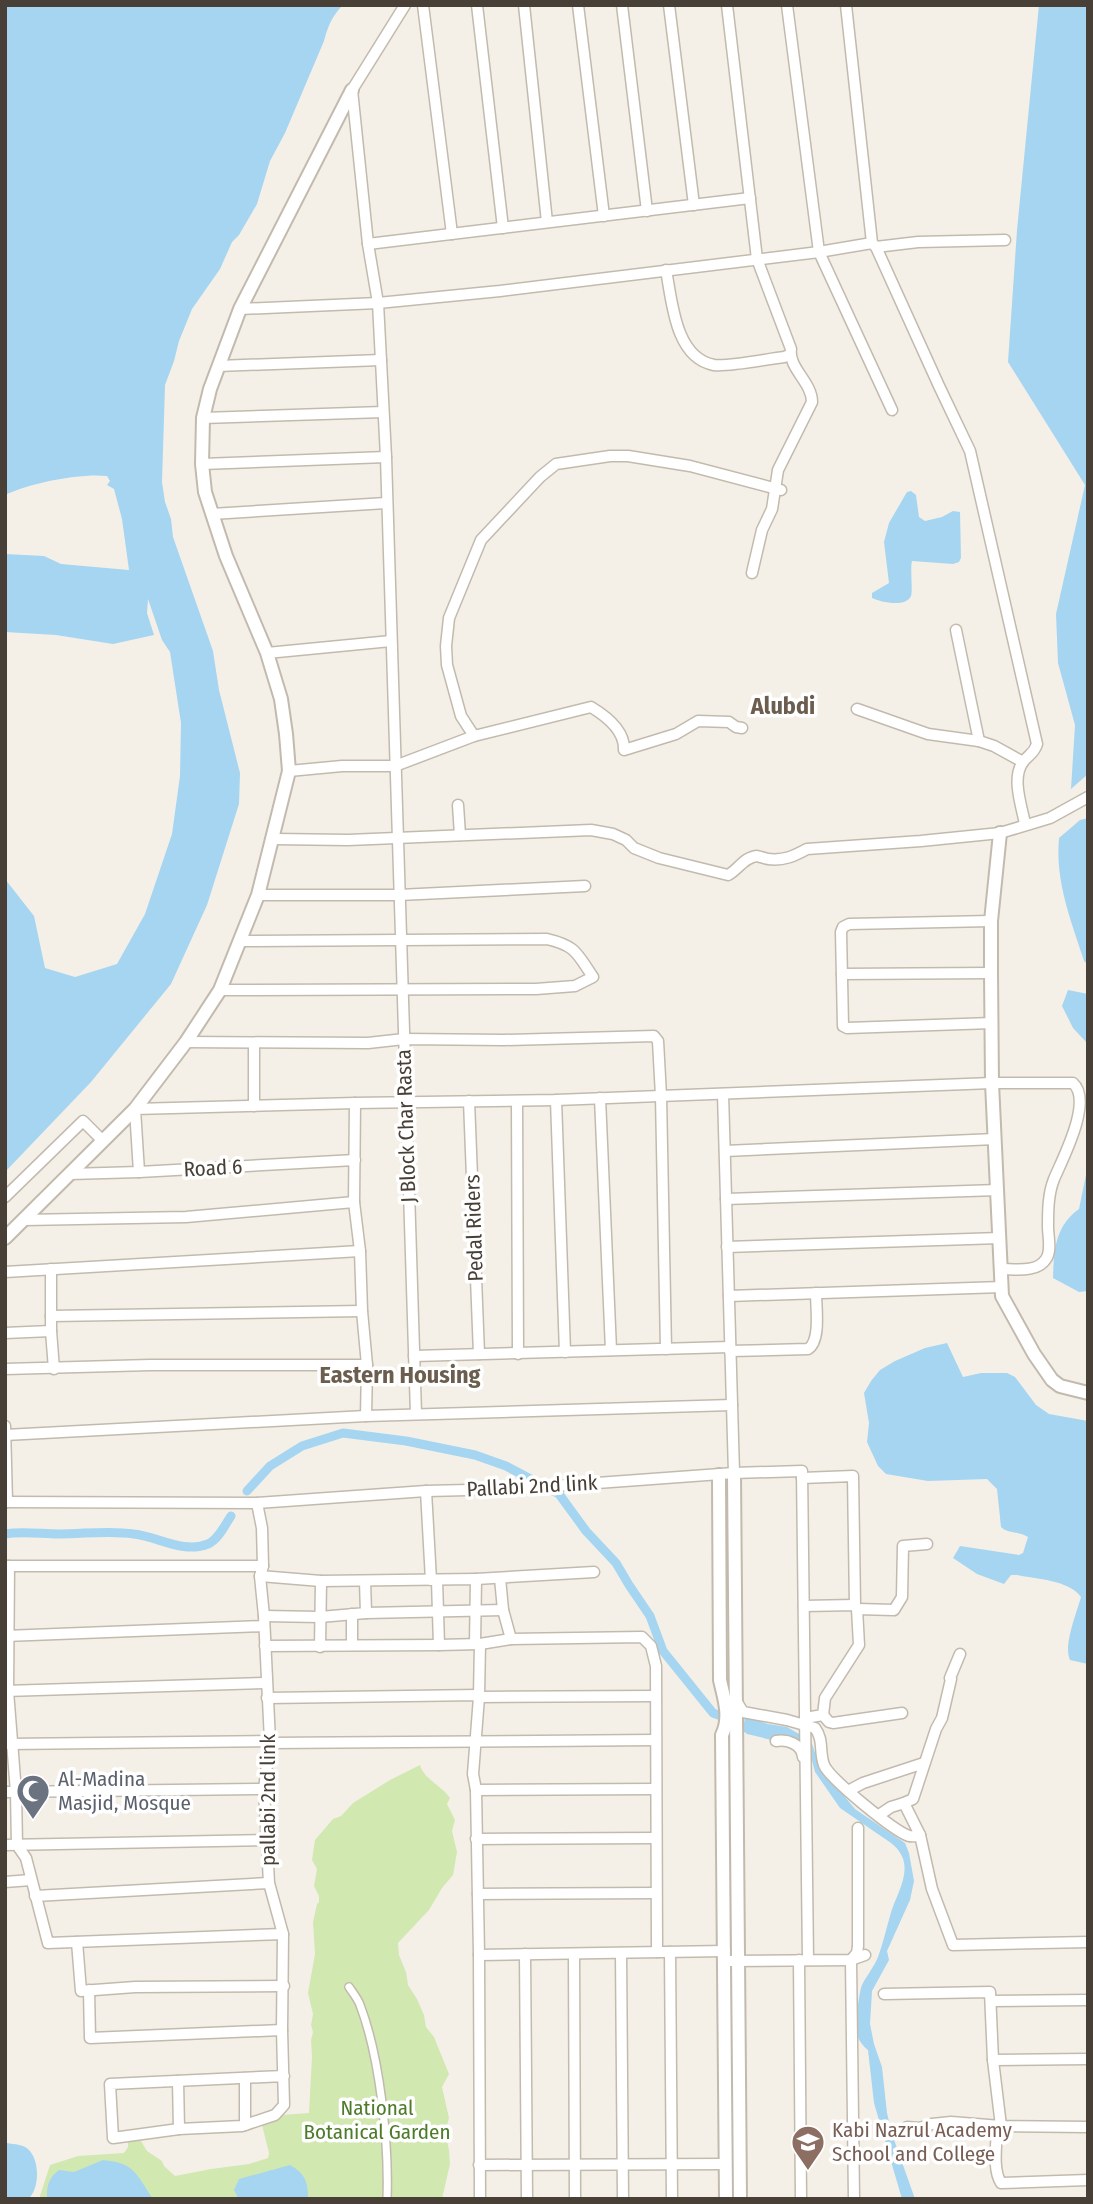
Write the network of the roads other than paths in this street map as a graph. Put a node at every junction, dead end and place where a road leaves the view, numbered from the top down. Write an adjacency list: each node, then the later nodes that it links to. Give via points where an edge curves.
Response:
1 (405, 5): 11 (street)
2 (423, 5): 18 (street)
3 (477, 5): 17 (street)
4 (524, 5): 16 (street)
5 (578, 5): 15 (street)
6 (622, 5): 14 (street)
7 (669, 5): 13 (street)
8 (727, 5): 12 (street)
9 (787, 5): 22 (street)
10 (846, 5): 21 (street)
11 (352, 90): 20 (street, J Block Char Rasta); 26 (street)
12 (750, 198): 13 (street); 23 (street)
13 (694, 205): 14 (street)
14 (647, 211): 15 (street)
15 (604, 216): 16 (street)
16 (547, 222): 17 (street)
17 (503, 228): 18 (street)
18 (452, 234): 20 (street)
19 (1005, 240): 21 (street)
20 (368, 244): 25 (street, J Block Char Rasta)
21 (874, 245): 22 (street); 46 (street, via 970,451 1037,744)
22 (819, 252): 23 (street); 30 (street)
23 (757, 260): 24 (street); 27 (street)
24 (666, 270): 25 (street); 27 (street, via 675,318 687,350 700,361 716,365)
25 (378, 303): 26 (street); 28 (street, J Block Char Rasta)
26 (240, 309): 29 (street)
27 (790, 355): 35 (street, via 811,392 811,402 778,470)
28 (381, 360): 29 (street); 31 (street, J Block Char Rasta)
29 (218, 366): 32 (street)
30 (892, 410)
31 (383, 412): 32 (street); 33 (street, J Block Char Rasta)
32 (203, 418): 34 (street)
33 (386, 457): 34 (street); 36 (street, J Block Char Rasta)
34 (202, 464): 37 (street)
35 (778, 489): 38 (street); 44 (street, via 690,466 628,456 556,464 540,477 481,540 449,618 447,665 461,716)
36 (386, 503): 37 (street); 40 (street, J Block Char Rasta)
37 (212, 514): 41 (street)
38 (752, 573)
39 (956, 629): 45 (street)
40 (391, 641): 41 (street); 47 (street, J Block Char Rasta)
41 (267, 653): 48 (street, via 281,699)
42 (858, 709): 45 (street, via 928,734)
43 (742, 728): 44 (street, via 729,722 698,721 676,734 624,750 625,740 617,728 590,707)
44 (474, 736): 47 (street)
45 (979, 741): 46 (street)
46 (1023, 762): 51 (street, via 1018,788)
47 (395, 766): 48 (street); 54 (street, J Block Char Rasta)
48 (289, 771): 55 (street)
49 (1088, 797): 51 (street, via 1051,818)
50 (458, 805): 53 (street)
51 (1025, 824): 52 (street)
52 (1000, 833): 53 (street, via 807,849 792,857 757,856 728,875 659,858 613,834 591,830); 59 (street)
53 (460, 835): 54 (street)
54 (397, 837): 55 (street); 58 (street, J Block Char Rasta)
55 (274, 839): 57 (street)
56 (585, 886): 58 (street)
57 (258, 895): 58 (street); 60 (street)
58 (399, 895): 61 (street, J Block Char Rasta)
59 (991, 921): 62 (street); 63 (street, via 849,924 841,932)
60 (241, 941): 61 (street); 64 (street)
61 (400, 941): 65 (street, J Block Char Rasta); 65 (street, via 547,939 575,950 593,977 558,988)
62 (991, 973): 63 (street); 66 (street)
63 (842, 974): 66 (street, via 843,1026 847,1028)
64 (220, 990): 65 (street); 68 (street)
65 (402, 991): 67 (street, J Block Char Rasta)
66 (992, 1023): 70 (street)
67 (404, 1039): 69 (street); 72 (street, via 654,1036); 78 (street, J Block Char Rasta)
68 (186, 1042): 69 (street); 80 (street)
69 (254, 1044): 79 (street)
70 (992, 1083): 71 (street); 81 (street); 97 (street, via 1067,1082 1078,1087 1079,1096 1077,1128 1050,1189 1047,1258 1033,1269)
71 (723, 1094): 72 (street); 83 (street)
72 (662, 1096): 73 (street); 106 (street)
73 (600, 1098): 74 (street); 108 (street)
74 (556, 1100): 76 (street); 109 (street)
75 (469, 1101): 76 (street); 78 (street); 110 (street, Pedal Riders)
76 (517, 1101): 111 (street)
77 (355, 1103): 78 (street); 79 (street); 84 (street)
78 (406, 1103): 112 (street, J Block Char Rasta)
79 (254, 1106): 80 (street)
80 (135, 1109): 82 (street); 85 (street)
81 (995, 1139): 83 (street); 87 (street)
82 (103, 1141): 86 (street); 88 (street, via 83,1121)
83 (725, 1151): 89 (street)
84 (355, 1160): 85 (street, Road 6); 90 (street)
85 (139, 1172): 86 (street, Road 6)
86 (70, 1174): 91 (street)
87 (998, 1191): 89 (street); 93 (street)
88 (5, 1197)
89 (726, 1199): 94 (street)
90 (354, 1202): 91 (street, via 186,1217); 95 (street)
91 (24, 1220): 92 (street)
92 (7, 1234)
93 (1000, 1238): 94 (street); 97 (street)
94 (727, 1247): 101 (street)
95 (360, 1251): 96 (street); 102 (street)
96 (51, 1269): 98 (street); 103 (street)
97 (1001, 1269): 99 (street)
98 (5, 1272)
99 (1002, 1291): 100 (street); 116 (street, via 1052,1380)
100 (816, 1293): 101 (street); 107 (street, via 813,1346)
101 (729, 1296): 107 (street)
102 (362, 1311): 103 (street); 113 (street)
103 (51, 1316): 104 (street)
104 (51, 1331): 105 (street); 115 (street)
105 (5, 1332)
106 (666, 1349): 107 (street); 108 (street)
107 (730, 1349): 117 (street)
108 (611, 1350): 109 (street)
109 (565, 1352): 111 (street)
110 (479, 1354): 111 (street); 112 (street)
111 (518, 1354)
112 (414, 1356): 118 (street, J Block Char Rasta)
113 (367, 1365): 115 (street); 119 (street)
114 (5, 1369): 115 (street)
115 (54, 1369)
116 (1088, 1393)
117 (732, 1405): 118 (street); 122 (street)
118 (416, 1414): 119 (street)
119 (366, 1416): 121 (street)
120 (5, 1426): 121 (street)
121 (6, 1435): 126 (street)
122 (734, 1474): 123 (street, Pallabi 2nd link); 124 (street, Pallabi 2nd link, via 802,1471); 159 (street)
123 (719, 1475): 125 (street, Pallabi 2nd link); 159 (street, via 720,1680)
124 (802, 1478): 137 (street); 138 (street, via 853,1476)
125 (426, 1491): 127 (street, Pallabi 2nd link); 134 (street)
126 (6, 1502): 127 (street, Pallabi 2nd link)
127 (257, 1503): 130 (street, pallabi 2nd link, via 262,1528)
128 (927, 1544): 138 (street, via 903,1546 902,1597 894,1610)
129 (7, 1566): 130 (street); 146 (street)
130 (261, 1571): 135 (street); 145 (street, pallabi 2nd link)
131 (594, 1572): 132 (street)
132 (500, 1578): 133 (street); 139 (street)
133 (476, 1579): 134 (street); 140 (street)
134 (434, 1580): 136 (street); 141 (street)
135 (321, 1581): 136 (street); 144 (street)
136 (365, 1581): 142 (street)
137 (804, 1606): 138 (street); 162 (street)
138 (856, 1607): 161 (street, via 859,1645 825,1698)
139 (503, 1610): 140 (street); 147 (street)
140 (475, 1611): 141 (street); 148 (street)
141 (439, 1612): 142 (street); 150 (street)
142 (366, 1613): 143 (street)
143 (352, 1614): 144 (street); 149 (street)
144 (320, 1617): 145 (street); 152 (street)
145 (264, 1621): 146 (street); 151 (street, pallabi 2nd link)
146 (7, 1636): 155 (street)
147 (511, 1639): 148 (street); 157 (street, via 642,1637 651,1646 656,1666)
148 (478, 1644): 150 (street); 156 (street)
149 (352, 1645): 150 (street); 152 (street)
150 (439, 1645)
151 (265, 1646): 152 (street); 154 (street, pallabi 2nd link)
152 (320, 1647)
153 (960, 1654): 168 (street)
154 (266, 1683): 155 (street); 158 (street, pallabi 2nd link)
155 (7, 1691): 167 (street)
156 (479, 1696): 157 (street); 158 (street); 163 (street)
157 (655, 1696): 164 (street)
158 (267, 1698): 166 (street, pallabi 2nd link)
159 (732, 1702): 162 (street, via 743,1712); 201 (street)
160 (902, 1713): 161 (street, via 833,1723)
161 (823, 1715): 162 (street)
162 (805, 1723): 169 (street, via 821,1736); 170 (street)
163 (475, 1741): 164 (street); 166 (street); 173 (street)
164 (655, 1741): 171 (street)
165 (776, 1741): 170 (street, via 797,1745)
166 (270, 1742): 167 (street); 172 (street, pallabi 2nd link)
167 (8, 1744): 175 (street)
168 (924, 1763): 174 (street); 176 (street, via 913,1798)
169 (824, 1766): 170 (street); 174 (street)
170 (807, 1772): 202 (street)
171 (655, 1788): 173 (street); 180 (street)
172 (264, 1789): 175 (street); 182 (street, pallabi 2nd link)
173 (476, 1790): 181 (street)
174 (848, 1791): 177 (street)
175 (11, 1792): 184 (street)
176 (904, 1803): 177 (street); 179 (street)
177 (879, 1815): 179 (street, via 908,1836)
178 (858, 1828): 203 (street, via 858,1946)
179 (920, 1835): 193 (street, via 932,1889 953,1945)
180 (655, 1838): 181 (street); 188 (street)
181 (476, 1839): 189 (street)
182 (267, 1840): 184 (street); 187 (street, pallabi 2nd link)
183 (5, 1845): 184 (street)
184 (17, 1845): 185 (street, via 26,1858)
185 (31, 1880): 186 (street); 190 (street)
186 (5, 1882)
187 (269, 1883): 190 (street, pallabi 2nd link); 191 (street)
188 (656, 1893): 189 (street); 194 (street)
189 (478, 1894): 199 (street)
190 (35, 1896): 192 (street, via 48,1943)
191 (284, 1934): 192 (street); 204 (street)
192 (77, 1942): 206 (street, via 81,1991)
193 (1088, 1942)
194 (657, 1952): 195 (street); 196 (street)
195 (670, 1952): 201 (street); 222 (street)
196 (621, 1953): 198 (street); 221 (street)
197 (525, 1954): 198 (street); 199 (street); 225 (street)
198 (573, 1954): 226 (street)
199 (479, 1955): 224 (street)
200 (865, 1955): 203 (street)
201 (729, 1958): 202 (street); 223 (street); 235 (street)
202 (804, 1960): 203 (street); 236 (street)
203 (851, 1960): 237 (street)
204 (284, 1986): 206 (street); 210 (street)
205 (349, 1987): 228 (street, via 360,2003 373,2050 383,2109)
206 (89, 1990): 210 (street, via 90,2038)
207 (884, 1994): 208 (street, via 990,1992)
208 (991, 2000): 209 (street); 212 (street)
209 (1088, 2000)
210 (282, 2030): 213 (street)
211 (1088, 2059): 212 (street)
212 (993, 2060): 217 (street)
213 (284, 2076): 214 (street); 216 (street, via 284,2105 275,2115)
214 (245, 2078): 215 (street); 216 (street)
215 (178, 2081): 220 (street); 220 (street, via 110,2084 113,2138)
216 (245, 2124): 220 (street)
217 (999, 2126): 218 (street, via 951,2122); 219 (street); 227 (street, via 997,2169 1002,2183)
218 (907, 2127)
219 (1088, 2127)
220 (179, 2129)
221 (622, 2164): 222 (street); 226 (street); 232 (street)
222 (672, 2164): 223 (street); 233 (street)
223 (726, 2164): 234 (street)
224 (479, 2165): 225 (street); 229 (street)
225 (527, 2165): 226 (street); 230 (street)
226 (575, 2165): 231 (street)
227 (1088, 2180)
228 (387, 2199)
229 (480, 2199)
230 (527, 2199)
231 (575, 2199)
232 (623, 2199)
233 (672, 2199)
234 (726, 2199)
235 (740, 2199)
236 (801, 2199)
237 (854, 2199)

